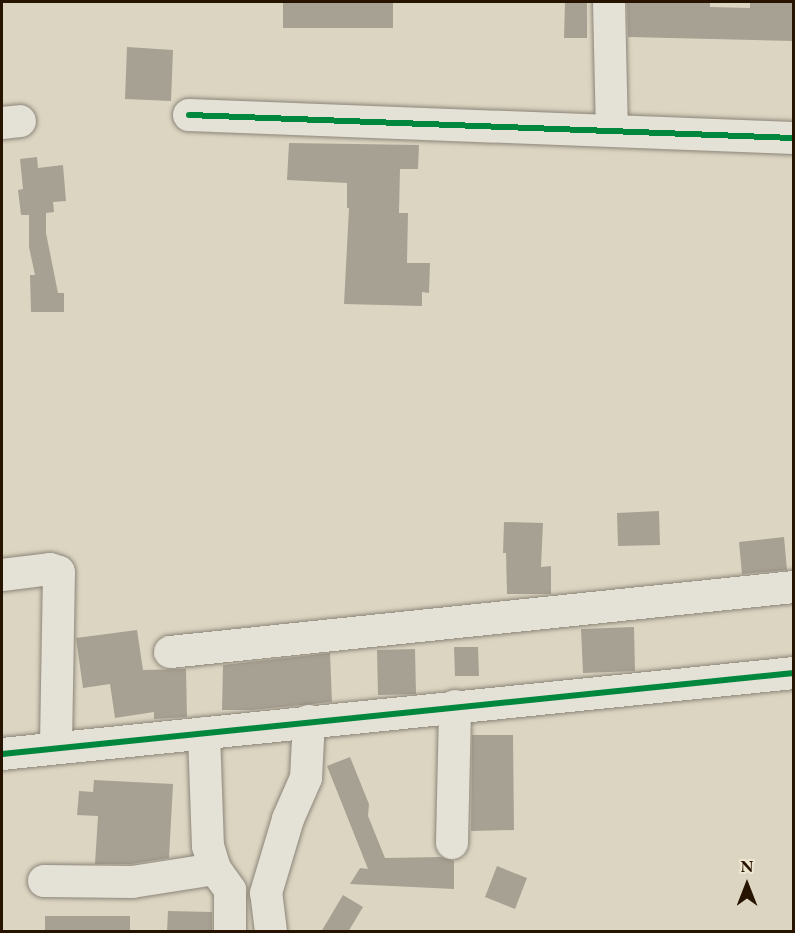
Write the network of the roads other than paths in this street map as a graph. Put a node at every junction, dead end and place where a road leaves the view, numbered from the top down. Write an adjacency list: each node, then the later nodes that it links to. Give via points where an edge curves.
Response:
1 (609, 2): 3 (street)
2 (189, 115): 3 (street)
3 (612, 130): 4 (street)
4 (794, 138)
5 (2, 575): 12 (street, via 50,569 59,572)
6 (794, 587): 7 (street)
7 (170, 652)
8 (794, 673): 9 (street)
9 (455, 706): 10 (street); 14 (street)
10 (309, 722): 11 (street); 18 (street, via 306,778 288,819 266,893)
11 (204, 733): 12 (street); 15 (street, via 208,846)
12 (56, 748): 13 (street)
13 (2, 754)
14 (452, 843)
15 (215, 869): 16 (street, via 132,882); 17 (street, via 230,890)
16 (44, 881)
17 (230, 932)
18 (271, 932)

